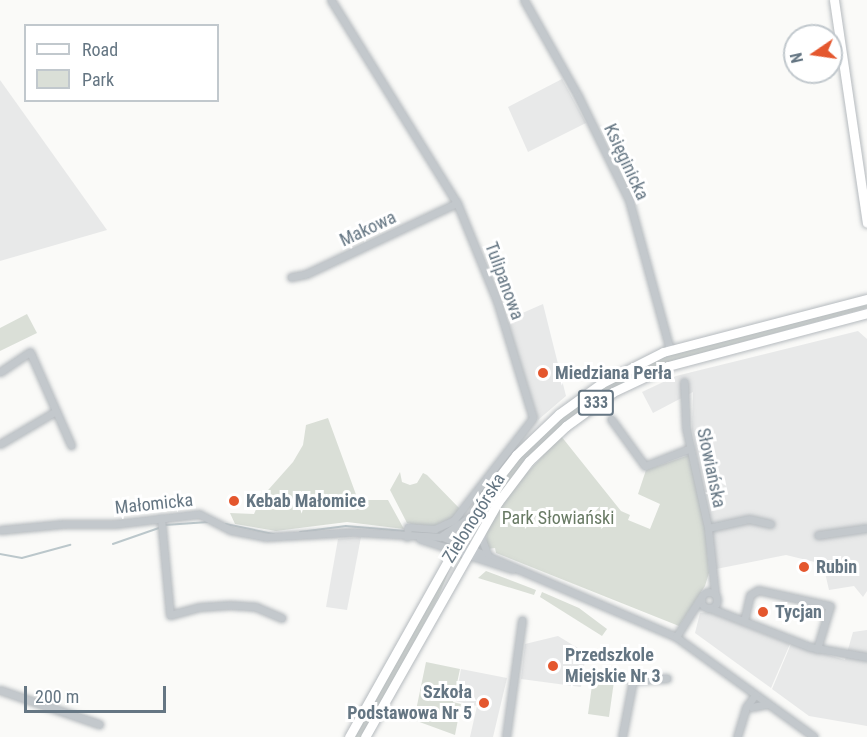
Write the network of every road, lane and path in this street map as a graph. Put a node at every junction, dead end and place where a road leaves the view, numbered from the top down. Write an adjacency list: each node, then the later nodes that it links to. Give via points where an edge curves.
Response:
1 (331, 0): 4 (street, Tulipanowa)
2 (524, 0): 13 (street, Księginicka, via 578,96 629,200)
3 (834, 0): 5 (main road)
4 (457, 203): 6 (street, Makowa, via 306,274); 28 (street, Tulipanowa, via 494,293 533,421 451,523)
5 (867, 223)
6 (291, 276)
7 (867, 291): 9 (main road)
8 (867, 299): 9 (main road, Zielonogórska / 333)
9 (855, 302): 13 (main road, Zielonogórska / 333)
10 (867, 314): 11 (main road, Zielonogórska / 333)
11 (849, 318): 12 (main road); 27 (main road, Zielonogórska / 333, via 682,361 613,392 573,420 536,454 508,487)
12 (867, 320)
13 (670, 350): 21 (main road, Zielonogórska / 333, via 610,379 562,411 509,464)
14 (0, 372): 16 (street, via 30,352)
15 (684, 382): 20 (street, Słowiańska)
16 (56, 411): 18 (street); 19 (street)
17 (611, 419): 20 (street, via 645,466)
18 (0, 444)
19 (71, 445)
20 (691, 448): 24 (street, Słowiańska)
21 (475, 513): 30 (street, via 456,530); 31 (main road, Zielonogórska / 333)
22 (161, 518): 26 (street, Małomicka); 28 (street, Małomicka, via 202,514 231,531 271,537 347,532); 41 (street, via 170,615 230,605 256,607)
23 (770, 524): 24 (street, via 749,519)
24 (708, 528): 34 (street, Słowiańska)
25 (867, 528): 29 (street)
26 (0, 530)
27 (480, 532): 32 (main road, Zielonogórska / 333); 33 (street)
28 (409, 534): 30 (street, Małomicka); 31 (street, Małomicka)
29 (818, 536)
30 (439, 537): 31 (street, Małomicka)
31 (456, 546): 32 (street); 54 (main road, Zielonogórska / 333)
32 (469, 552): 33 (street); 35 (street); 55 (main road, Zielonogórska / 333)
33 (488, 556): 35 (street)
34 (711, 560): 36 (street); 37 (street, Słowiańska)
35 (515, 569): 44 (street)
36 (702, 596): 37 (street); 38 (street); 39 (street)
37 (716, 596): 38 (street); 40 (street)
38 (708, 608): 39 (street); 40 (street)
39 (689, 615): 44 (street)
40 (731, 616): 43 (street)
41 (282, 618)
42 (522, 620): 56 (street, via 514,652)
43 (744, 621): 45 (street); 45 (street, via 750,595 758,590 830,606)
44 (676, 637): 48 (street)
45 (817, 649): 46 (street)
46 (867, 657)
47 (667, 678): 57 (street, via 633,680)
48 (747, 688): 50 (street); 52 (street)
49 (0, 690): 53 (street)
50 (755, 695): 51 (street); 52 (street)
51 (767, 704): 52 (street); 59 (street)
52 (749, 707): 58 (street)
53 (99, 724)
54 (349, 737)
55 (365, 737)
56 (506, 737)
57 (622, 737)
58 (737, 737)
59 (814, 737)

